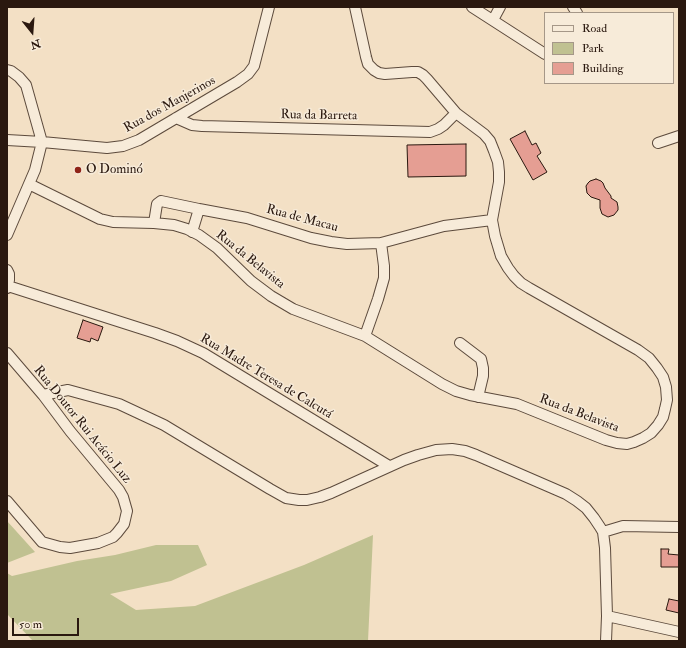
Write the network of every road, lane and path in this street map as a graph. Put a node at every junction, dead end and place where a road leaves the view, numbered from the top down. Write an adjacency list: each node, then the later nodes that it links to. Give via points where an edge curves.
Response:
1 (269, 7): 9 (street, Rua dos Manjerinos, via 254,66 248,74)
2 (355, 7): 8 (street, Rua da Belavista, via 368,64 379,74 418,72)
3 (472, 7): 5 (street)
4 (500, 7): 5 (street)
5 (493, 20): 6 (street)
6 (544, 53)
7 (7, 70): 12 (street, via 26,85)
8 (456, 113): 9 (street, Rua da Barreta, via 444,125 430,132 202,126); 16 (street, Rua da Belavista, via 484,134 496,156 499,182)
9 (176, 118): 12 (street, Rua dos Manjerinos, via 139,140 115,147)
10 (679, 136): 13 (street)
11 (7, 140): 12 (street, Rua dos Manjerinos)
12 (42, 142): 14 (street)
13 (658, 144)
14 (29, 184): 17 (street, Rua da Belavista, via 100,219 113,222); 19 (street)
15 (199, 209): 17 (street, Rua de Macau, via 161,201 157,204); 18 (street); 20 (street, Rua de Macau, via 247,218 331,242)
16 (492, 220): 20 (street, Rua de Macau, via 444,226); 27 (street, Rua da Belavista, via 501,256 514,276 529,288 649,358 663,377 667,400 663,417 651,433 627,444 606,440 516,404)
17 (154, 223): 18 (street, Rua da Belavista, via 174,225)
18 (192, 232): 23 (street, Rua da Belavista, via 217,248 251,280 293,309)
19 (7, 235)
20 (381, 243): 23 (street, via 384,278)
21 (7, 270): 22 (street)
22 (8, 287): 28 (street, Rua Madre Teresa de Calcutá, via 155,333 203,353)
23 (365, 336): 27 (street, Rua da Belavista, via 442,384)
24 (460, 344): 27 (street, via 481,360 483,376)
25 (7, 353): 26 (street, Rua Doutor Rui Acácio Luz)
26 (43, 395): 28 (street, via 68,390 119,404 164,425 286,498 307,500 320,497); 29 (street, Rua Doutor Rui Acácio Luz, via 124,497 127,511 124,524 113,537 98,543 70,548 60,547 42,542)
27 (478, 397)
28 (389, 466): 31 (street, via 436,450 465,451 566,494 586,508)
29 (7, 501)
30 (679, 527): 31 (street, via 623,526)
31 (603, 532): 32 (street)
32 (607, 616): 33 (street); 34 (street)
33 (679, 632)
34 (606, 641)

